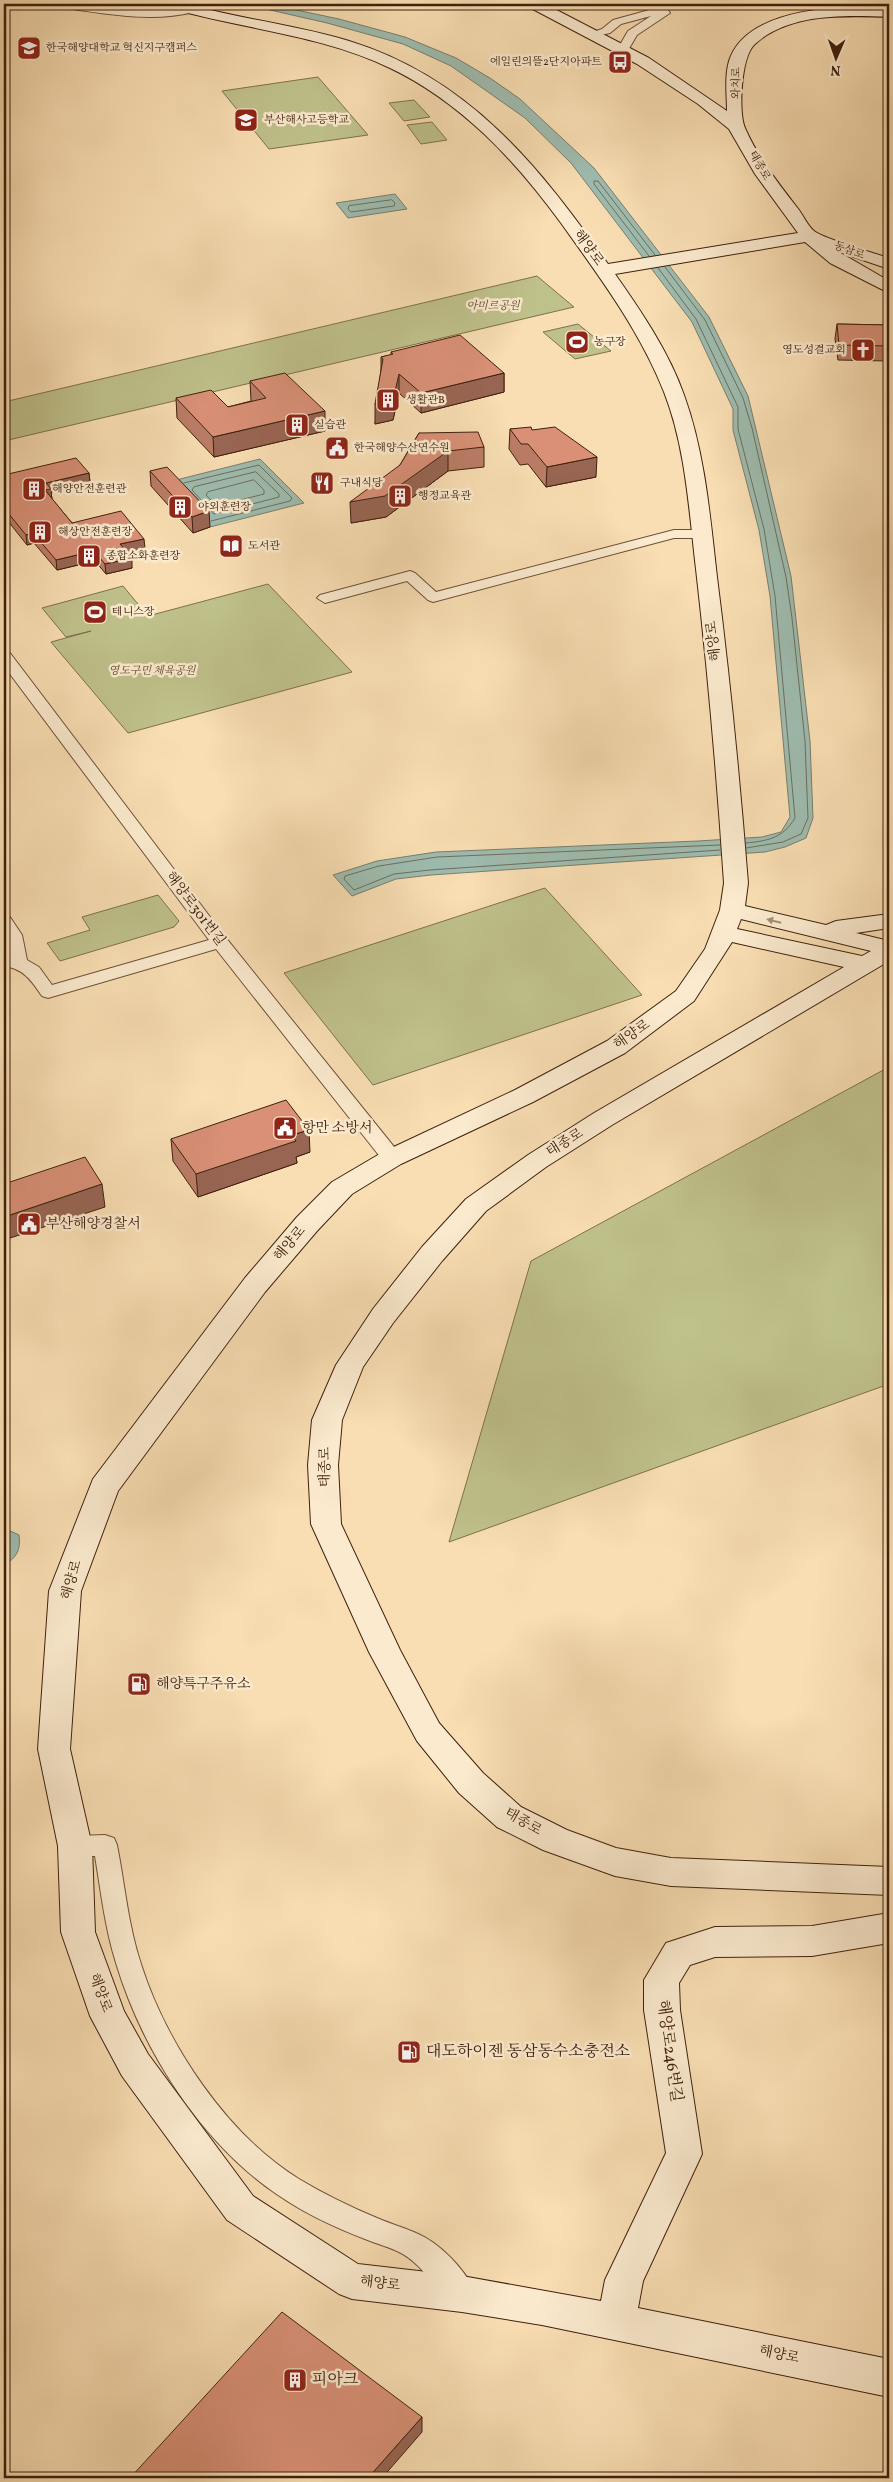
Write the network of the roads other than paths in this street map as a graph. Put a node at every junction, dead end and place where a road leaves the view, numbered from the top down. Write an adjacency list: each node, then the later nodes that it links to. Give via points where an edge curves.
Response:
1 (58, 4): 6 (street, via 142,13)
2 (172, 4): 6 (main road, 해양로)
3 (534, 4): 8 (main road, 태종로)
4 (643, 4): 5 (street)
5 (662, 9): 8 (street, via 617,22); 9 (street, via 662,16 632,33)
6 (190, 10): 16 (main road, 해양로, via 303,34 355,49 395,64 445,91 488,126 544,187)
7 (889, 12): 10 (main road, 와치로, via 822,14 771,27 750,39 742,48 737,58)
8 (593, 34): 9 (main road, 태종로)
9 (623, 50): 11 (main road, 태종로)
10 (736, 89): 11 (main road, via 710,93); 12 (main road, via 728,100); 13 (main road, 와치로)
11 (689, 90): 12 (main road, 태종로)
12 (704, 100): 13 (main road, 태종로)
13 (736, 126): 14 (main road, 태종로, via 763,174)
14 (809, 236): 15 (main road, 동삼로); 16 (main road); 17 (main road, 태종로, via 836,259)
15 (889, 264)
16 (604, 270): 18 (main road, 해양로, via 644,333 675,394 694,467)
17 (889, 288)
18 (702, 534): 19 (street, via 674,534 433,597 410,576); 21 (main road, 해양로, via 731,813)
19 (324, 598)
20 (4, 656): 25 (street, 해양로301번길)
21 (730, 909): 23 (main road, one-way to 21); 26 (main road); 30 (main road, 해양로, via 717,949 685,996 616,1047 524,1096)
22 (889, 921): 23 (main road)
23 (811, 930): 27 (main road)
24 (7, 933): 28 (street)
25 (220, 942): 28 (street, via 48,992 33,971); 30 (street, 해양로301번길)
26 (794, 948): 27 (main road); 29 (main road, via 808,962 814,976 808,991)
27 (882, 955): 29 (main road, 태종로)
28 (11, 962)
29 (795, 1005): 32 (main road, 태종로, via 537,1160 476,1205 383,1316 350,1365 327,1420 323,1465 326,1524 385,1652 428,1732 471,1783 509,1816 555,1840 616,1862 671,1872)
30 (392, 1158): 31 (main road, 해양로, via 342,1188 307,1224 255,1285 104,1487 65,1591 54,1749)
31 (75, 1846): 34 (street, via 105,1845 119,1931 138,1988 162,2043 192,2091 222,2127 256,2162 287,2186 368,2228 412,2244 432,2260); 34 (main road, 해양로, via 78,1932 108,2016 135,2066 240,2208 352,2281)
32 (889, 1885)
33 (889, 1928): 35 (main road, 해양로246번길, via 812,1941 716,1942 678,1954 661,1980 684,2154 624,2280)
34 (462, 2294): 35 (main road, 해양로)
35 (617, 2322): 36 (main road, 해양로)
36 (889, 2378)

